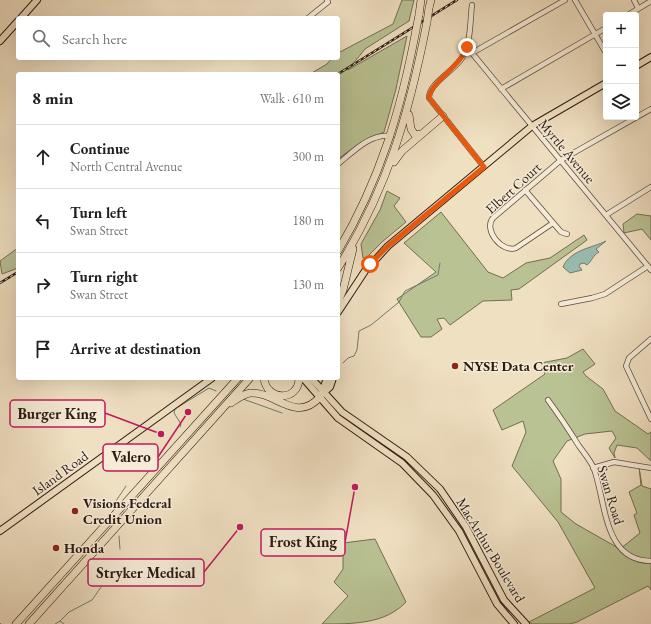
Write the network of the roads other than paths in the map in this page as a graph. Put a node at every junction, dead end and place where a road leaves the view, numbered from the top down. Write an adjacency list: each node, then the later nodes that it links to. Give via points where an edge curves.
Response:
1 (37, 0): 12 (main road)
2 (327, 0): 13 (street, via 328,2)
3 (421, 0): 30 (highway, bridge, via 405,87)
4 (431, 0): 25 (highway, bridge)
5 (565, 0): 20 (street)
6 (575, 0): 16 (street)
7 (634, 0): 10 (street)
8 (651, 1): 10 (street)
9 (472, 5): 18 (street)
10 (638, 8): 11 (street)
11 (632, 12)
12 (23, 16)
13 (310, 16)
14 (16, 23): 17 (main road)
15 (603, 30): 16 (street)
16 (595, 35): 19 (street); 24 (street)
17 (0, 41)
18 (467, 47): 20 (street, Myrtle Avenue); 27 (street, via 459,63 430,91 429,98)
19 (603, 48)
20 (472, 53): 24 (street, Myrtle Avenue)
21 (651, 57): 22 (main road)
22 (639, 64)
23 (603, 86): 28 (main road)
24 (501, 89): 28 (street, Myrtle Avenue)
25 (409, 106): 29 (highway, via 411,131); 34 (highway)
26 (651, 109): 31 (street, Elbert Court)
27 (443, 116): 29 (highway); 33 (street)
28 (532, 126): 31 (street, Myrtle Avenue); 33 (main road)
29 (421, 134): 34 (highway, via 402,151)
30 (391, 136): 32 (street, via 368,141); 41 (highway, via 369,192)
31 (561, 160): 36 (street, Elbert Court); 37 (street, Myrtle Avenue)
32 (340, 162)
33 (484, 167): 46 (main road, via 376,257)
34 (388, 171): 40 (highway)
35 (651, 187): 37 (street)
36 (525, 190): 38 (street); 38 (street, Elbert Court, via 490,222 491,231 503,246 516,248)
37 (606, 215): 43 (street, Myrtle Avenue)
38 (553, 223): 39 (street, via 561,232)
39 (567, 234)
40 (356, 237): 42 (highway); 44 (highway)
41 (340, 247)
42 (340, 265)
43 (650, 268): 45 (street, via 605,294)
44 (340, 297)
45 (561, 304)
46 (340, 309)
47 (651, 338): 60 (street, via 629,358 626,366)
48 (209, 380): 63 (main road, Island Road)
49 (236, 380): 69 (highway)
50 (248, 380): 59 (highway)
51 (265, 380): 52 (highway, via 268,390 274,395 282,396 289,395 295,390)
52 (298, 380)
53 (306, 380): 57 (main road, MacArthur Boulevard)
54 (313, 380): 57 (main road, MacArthur Boulevard)
55 (326, 380): 57 (main road)
56 (332, 380): 57 (main road, via 330,387)
57 (322, 393): 59 (highway, via 309,405 297,408 251,393 242,396); 64 (main road, MacArthur Boulevard, via 342,422 413,473 444,508); 65 (main road, MacArthur Boulevard, via 345,414 392,445 419,467 455,509)
58 (548, 400): 61 (street, Swan Road)
59 (220, 412): 70 (highway)
60 (651, 418)
61 (593, 468): 62 (street, via 614,462); 67 (street, Swan Road, via 616,542 623,551 634,558)
62 (651, 468)
63 (0, 531)
64 (459, 531): 65 (main road, via 470,549); 66 (main road, MacArthur Boulevard)
65 (477, 547): 68 (main road, MacArthur Boulevard)
66 (471, 554): 68 (main road, via 481,569); 71 (main road, MacArthur Boulevard, via 497,604)
67 (651, 561)
68 (488, 569): 72 (main road, MacArthur Boulevard, via 504,600)
69 (16, 624)
70 (29, 624)
71 (514, 624)
72 (526, 624)

